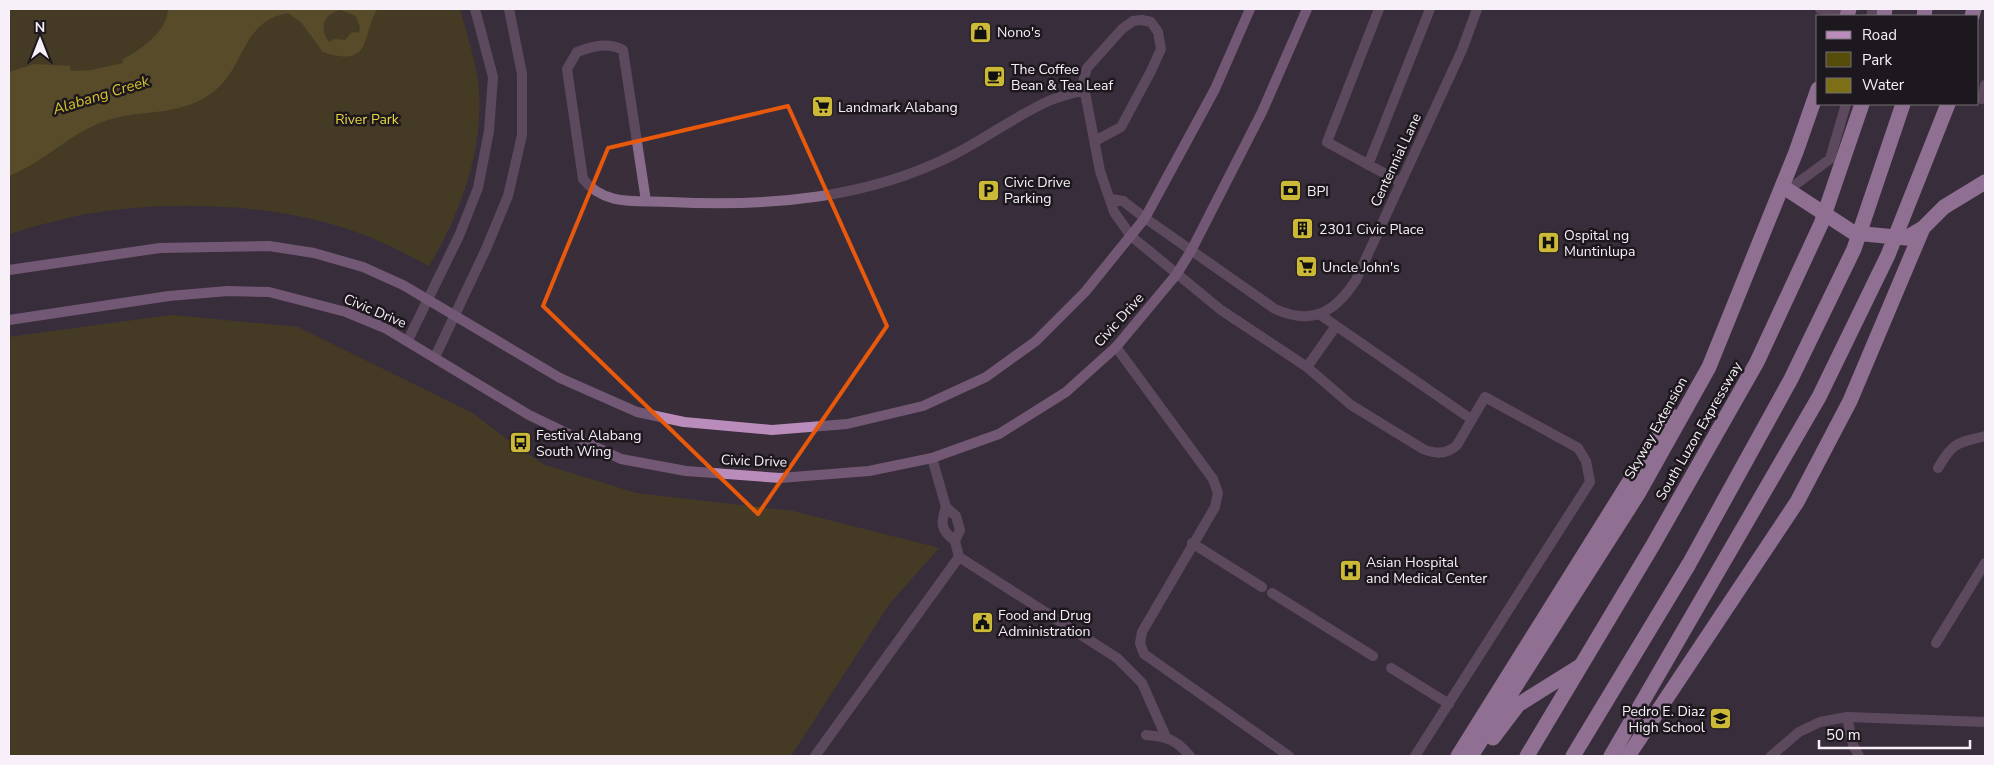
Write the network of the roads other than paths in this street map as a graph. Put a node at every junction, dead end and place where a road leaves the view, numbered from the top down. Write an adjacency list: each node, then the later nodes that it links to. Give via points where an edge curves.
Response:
1 (475, 9): 34 (street, via 493,77 489,131 478,188 459,236)
2 (509, 9): 35 (street, via 522,74 522,135 508,196)
3 (1146, 9): 11 (street)
4 (1250, 9): 28 (main road, via 1215,89)
5 (1307, 9): 31 (main road, Civic Drive, via 1262,112)
6 (1379, 9): 22 (street, via 1327,142)
7 (1430, 9): 22 (street)
8 (1477, 9): 23 (street, Centennial Lane, via 1462,50)
9 (1820, 9): 10 (street)
10 (1843, 15)
11 (1142, 20): 13 (street, via 1133,21 1122,29 1087,68); 21 (street, via 1151,22 1158,32 1161,49 1121,127)
12 (1985, 85): 15 (street)
13 (1084, 90): 21 (street); 27 (street, via 1051,100 954,155 892,181 855,192 719,203)
14 (1816, 94): 68 (highway, Skyway Extension, via 1796,152 1709,367 1638,494)
15 (1982, 99)
16 (1820, 105): 25 (highway)
17 (1846, 105): 25 (street, via 1830,159)
18 (1862, 105): 56 (highway, South Luzon Expressway, via 1821,224 1757,362)
19 (1903, 105): 71 (highway, via 1854,249 1791,379 1689,564)
20 (1948, 105): 72 (highway, via 1888,255 1819,397)
21 (1095, 141): 26 (street, via 1100,171)
22 (1368, 165): 23 (street)
23 (1400, 182): 36 (street, Centennial Lane, via 1356,280 1347,294)
24 (1985, 182): 29 (highway, via 1944,207)
25 (1788, 190): 29 (highway, via 1854,233 1906,238); 67 (highway, via 1720,335)
26 (1111, 199): 28 (street, via 1122,201); 30 (street, via 1114,212)
27 (646, 201): 27 (street, via 608,199 592,190 584,179 567,69 577,52 602,45 623,50)
28 (1145, 218): 30 (main road); 31 (street)
29 (1923, 228): 73 (highway, via 1850,401 1797,502)
30 (1131, 236): 33 (street); 35 (main road, via 1085,292 1036,341 986,377 923,406 847,424 772,430 684,422 637,412 560,378)
31 (1191, 251): 33 (main road, Civic Drive); 36 (street, via 1276,309 1304,318)
32 (9, 270): 34 (main road, via 160,248 269,246 314,253 363,267)
33 (1176, 275): 40 (main road, Civic Drive); 42 (street, via 1221,310)
34 (428, 297): 35 (main road); 39 (street)
35 (454, 314): 41 (street)
36 (1319, 314): 38 (street)
37 (9, 320): 39 (main road, Civic Drive, via 169,296 228,291 269,292 346,312)
38 (1336, 326): 42 (street); 43 (street)
39 (408, 340): 41 (main road, Civic Drive)
40 (1116, 347): 45 (main road, Civic Drive, via 1066,392 999,434); 49 (street, via 1217,486 1215,507)
41 (435, 357): 45 (main road, Civic Drive, via 529,415 621,458 686,471 780,478 869,471)
42 (1308, 367): 43 (street, via 1351,405 1432,453 1451,451)
43 (1472, 419): 58 (street, via 1485,397 1578,448 1586,461 1590,482)
44 (1985, 436): 46 (street, via 1953,446)
45 (932, 458): 47 (street)
46 (1938, 468)
47 (946, 507): 48 (street, via 956,516 960,530); 48 (street, via 941,520 945,533)
48 (955, 541): 50 (street)
49 (1192, 543): 52 (street); 65 (street, via 1142,632 1140,643 1144,654)
50 (959, 557): 62 (street, via 1117,658 1142,683); 63 (street)
51 (1985, 563): 54 (street)
52 (1262, 587)
53 (1272, 593): 55 (street)
54 (1936, 643)
55 (1373, 656)
56 (1583, 663): 69 (highway, via 1518,705); 70 (highway, South Luzon Expressway)
57 (1392, 668): 58 (street)
58 (1449, 704): 66 (street)
59 (1847, 717): 60 (street); 74 (street, via 1820,722 1799,732); 75 (street)
60 (1985, 722)
61 (1146, 735): 62 (street)
62 (1166, 737): 64 (street, via 1179,744)
63 (815, 756)
64 (1190, 756)
65 (1289, 756)
66 (1415, 756)
67 (1458, 756)
68 (1471, 756)
69 (1480, 756)
70 (1527, 756)
71 (1573, 756)
72 (1611, 756)
73 (1628, 756)
74 (1771, 756)
75 (1859, 756)

